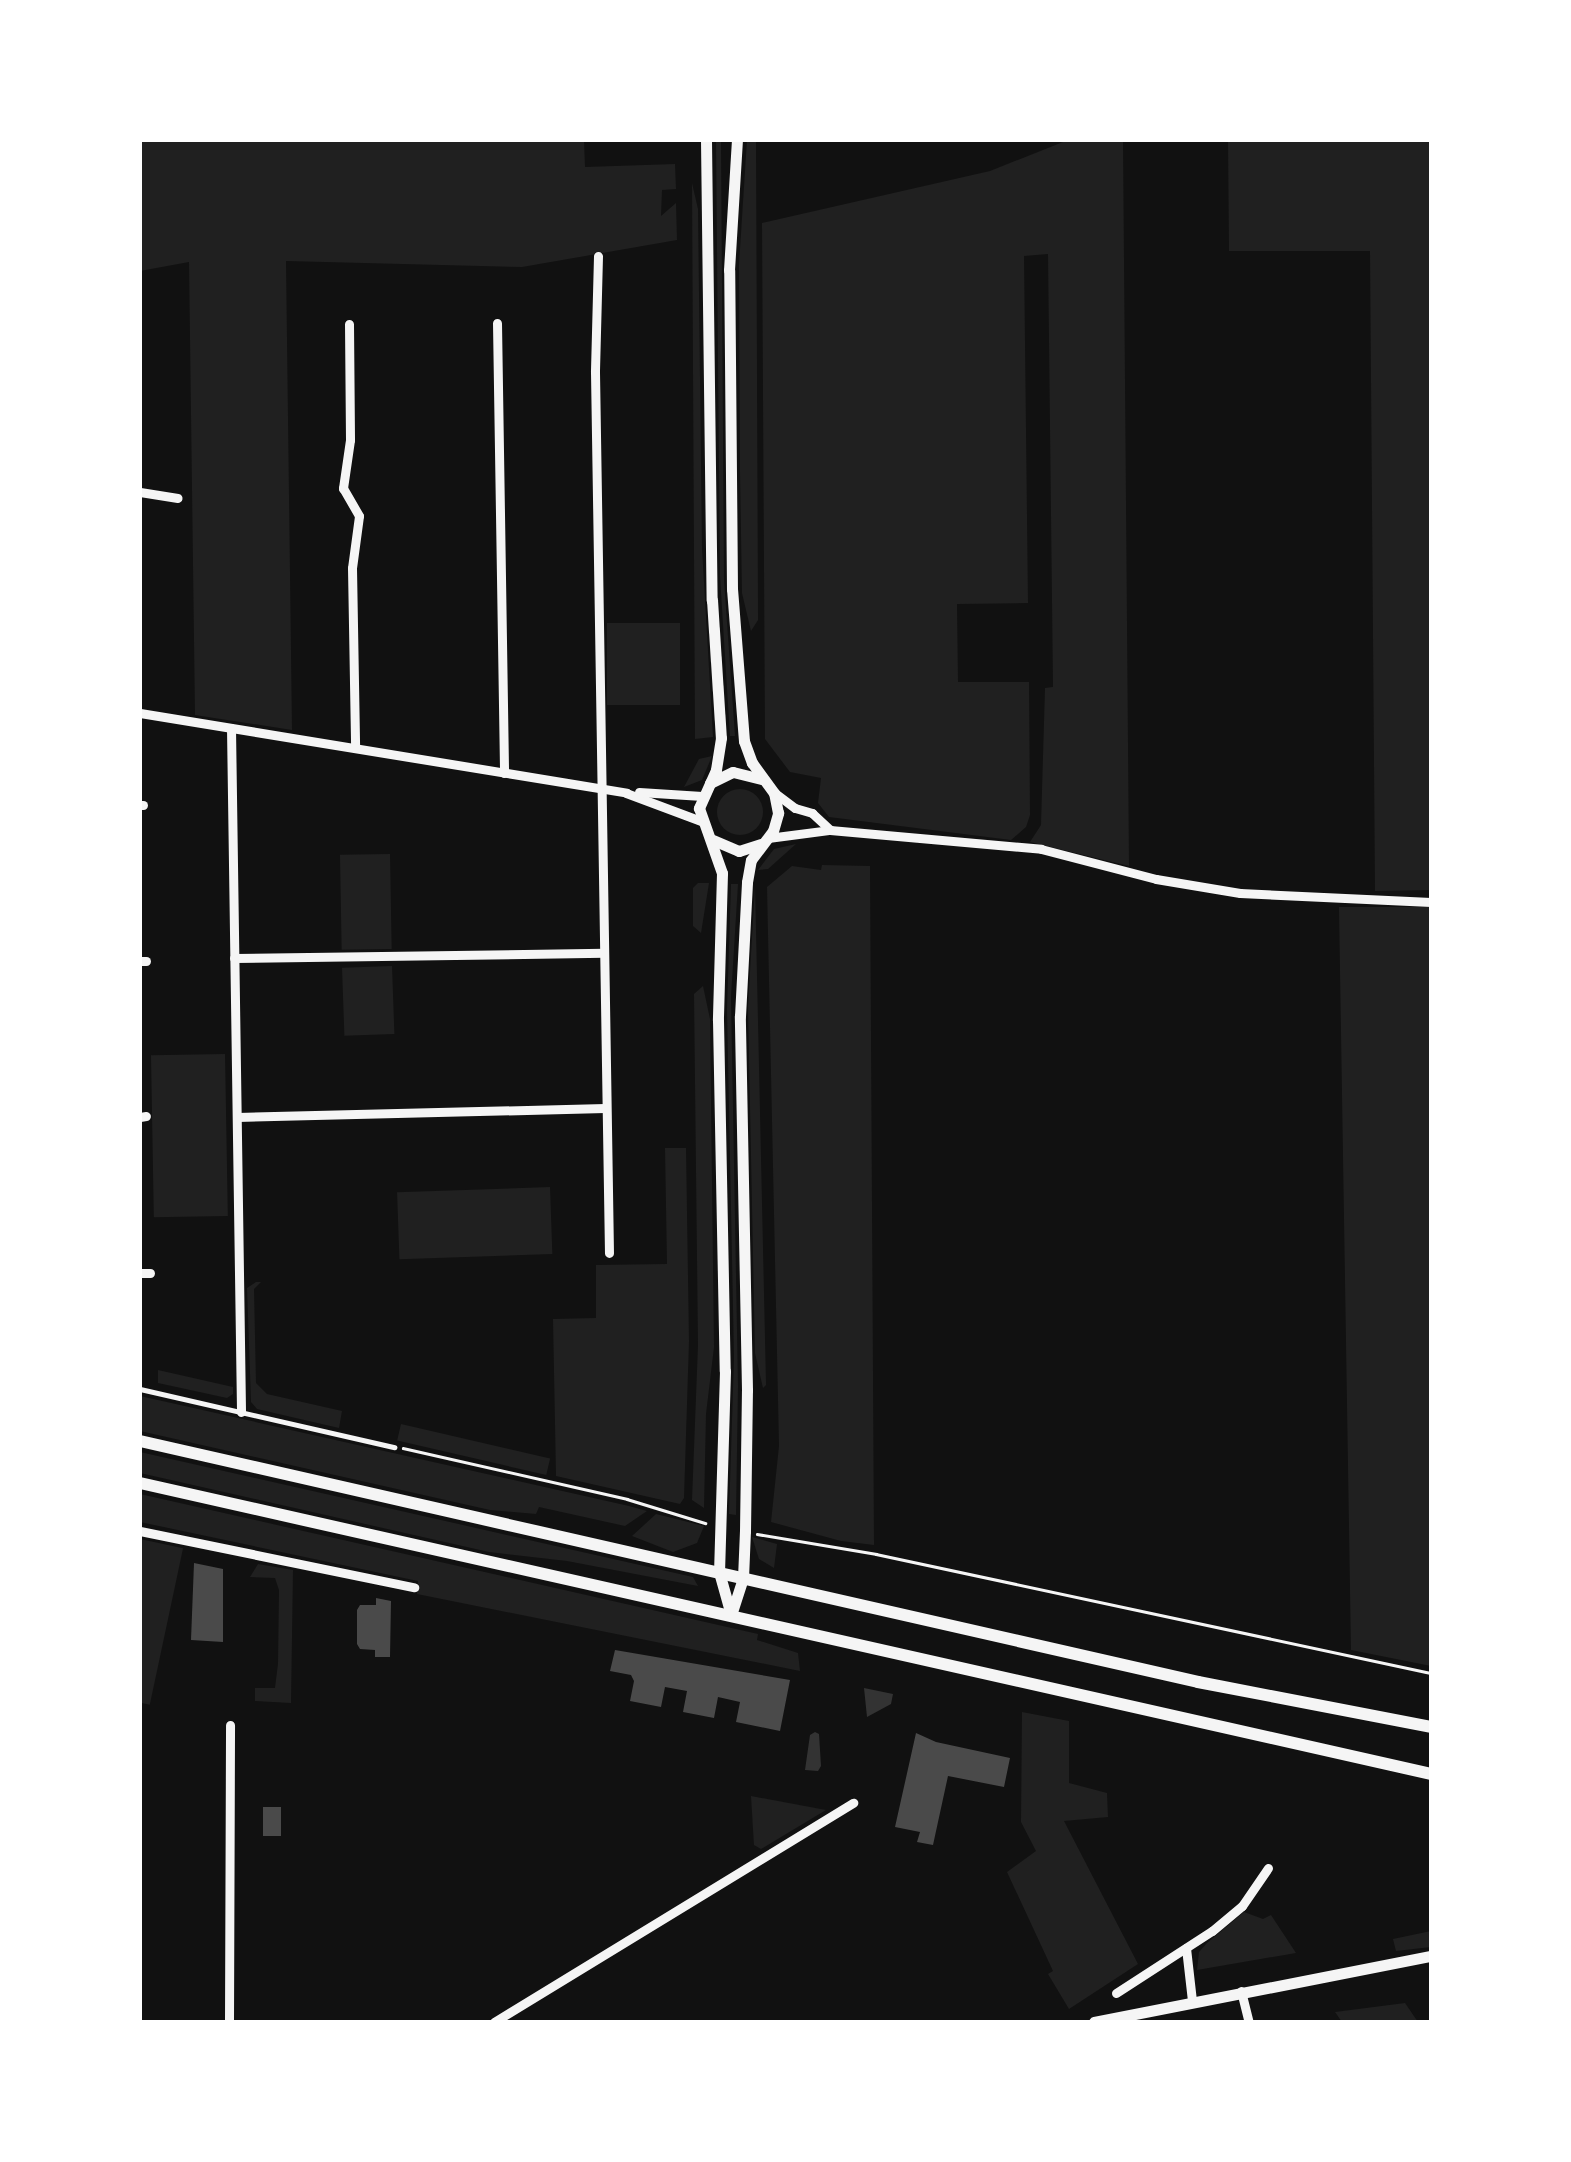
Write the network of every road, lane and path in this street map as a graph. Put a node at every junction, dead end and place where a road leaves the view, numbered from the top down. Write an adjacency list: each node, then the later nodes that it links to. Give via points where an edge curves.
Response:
1 (706, 140): 12 (street, via 712,600 721,738)
2 (737, 140): 14 (street, via 729,270 732,588 744,741)
3 (598, 256): 13 (street)
4 (498, 323): 11 (street)
5 (349, 324): 10 (street, via 343,488 358,516 352,568)
6 (140, 492): 7 (street)
7 (178, 498)
8 (140, 713): 9 (street)
9 (231, 728): 10 (street); 23 (street)
10 (356, 748): 11 (street)
11 (504, 774): 13 (street)
12 (710, 783): 14 (street, via 746,772); 16 (street)
13 (600, 788): 15 (street); 22 (street)
14 (771, 789): 18 (street); 20 (street, via 778,812)
15 (626, 792): 16 (street); 17 (street)
16 (702, 796): 17 (street)
17 (700, 821): 19 (street)
18 (830, 830): 20 (street); 21 (street, via 1041,849 1156,879 1259,895)
19 (710, 838): 20 (street, via 739,851); 35 (street, via 721,863 722,891 725,1371)
20 (768, 838): 36 (street, via 747,874 740,1016 748,1390)
21 (1431, 902)
22 (604, 952): 23 (street); 24 (street)
23 (234, 958): 25 (street)
24 (606, 1108): 25 (street); 26 (street)
25 (237, 1117): 28 (street)
26 (609, 1253)
27 (140, 1389): 28 (lane)
28 (241, 1412): 30 (lane)
29 (140, 1442): 35 (main road)
30 (394, 1446): 32 (path)
31 (140, 1483): 38 (main road)
32 (704, 1523)
33 (140, 1530): 37 (street)
34 (753, 1533): 39 (path)
35 (719, 1572): 36 (main road); 38 (street)
36 (742, 1578): 38 (street); 41 (main road)
37 (414, 1587)
38 (731, 1615): 42 (main road)
39 (1431, 1673)
40 (230, 1725): 50 (street)
41 (1431, 1728)
42 (1431, 1774)
43 (854, 1802): 51 (street)
44 (1268, 1868): 45 (street, via 1242,1906)
45 (1186, 1948): 48 (street); 49 (street)
46 (1431, 1956): 47 (street)
47 (1241, 1991): 49 (street); 53 (street)
48 (1116, 1992)
49 (1192, 2002): 52 (street)
50 (229, 2022)
51 (494, 2022)
52 (1094, 2022)
53 (1249, 2022)

